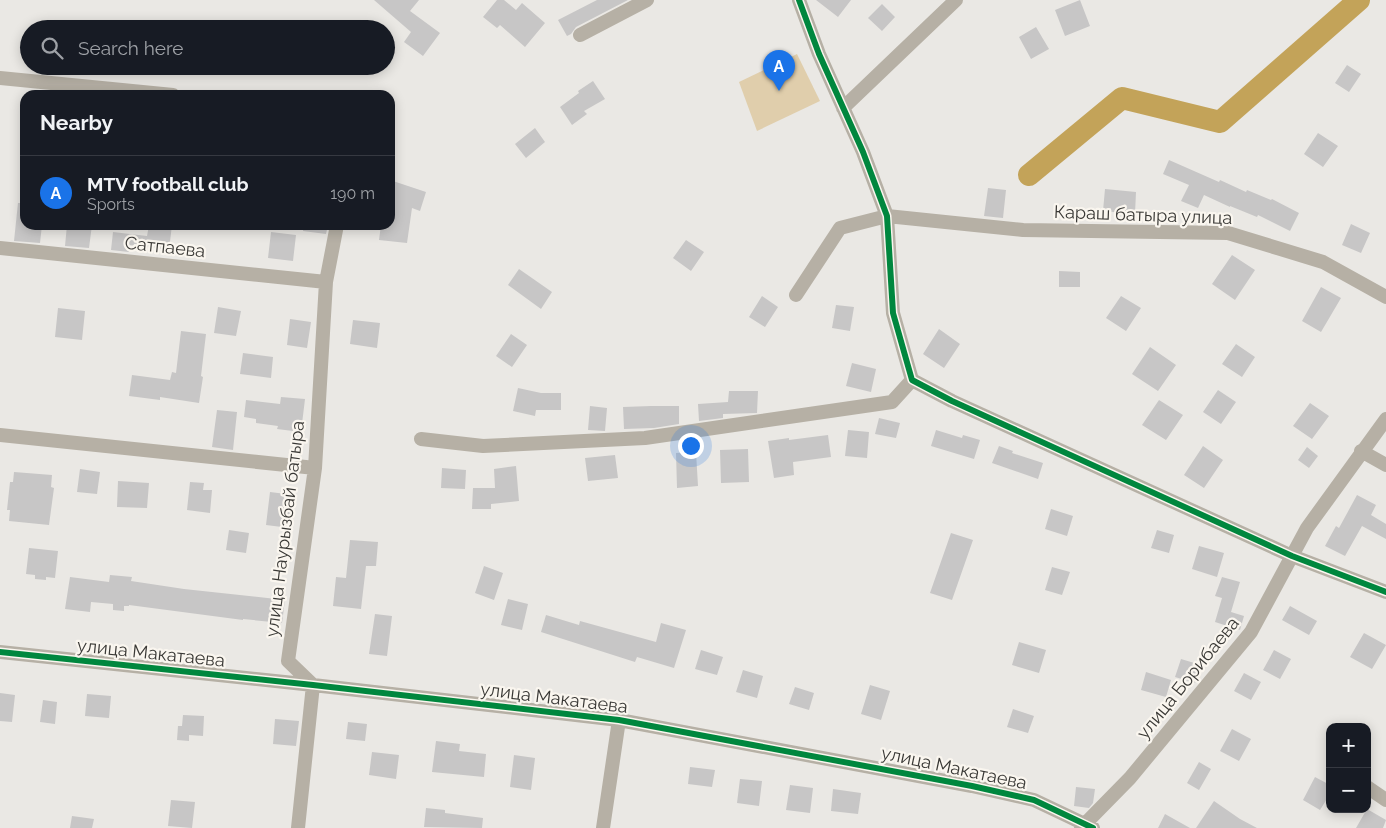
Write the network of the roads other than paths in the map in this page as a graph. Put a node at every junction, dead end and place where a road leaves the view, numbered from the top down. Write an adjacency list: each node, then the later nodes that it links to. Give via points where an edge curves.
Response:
1 (647, 0): 4 (street)
2 (799, 0): 7 (street)
3 (956, 0): 7 (street)
4 (580, 35)
5 (0, 78): 6 (street)
6 (123, 90)
7 (843, 108): 8 (street)
8 (887, 216): 12 (street, via 840,228); 13 (street, Караш батыра улица, via 1023,230 1228,234 1323,262); 14 (street, via 893,313)
9 (336, 230): 11 (street, улица Наурызбай батыра)
10 (0, 248): 11 (street, Сатпаева)
11 (326, 282): 20 (street, улица Наурызбай батыра)
12 (796, 295)
13 (1386, 297)
14 (912, 380): 17 (street, via 892,402 645,438 483,446); 21 (street)
15 (1386, 419): 18 (street, улица Борибаева)
16 (0, 435): 20 (street)
17 (421, 439)
18 (1361, 451): 19 (street); 21 (street, улица Борибаева, via 1307,528)
19 (1386, 465)
20 (315, 468): 24 (street, улица Наурызбай батыра, via 288,661)
21 (1292, 556): 22 (street); 28 (street, улица Борибаева, via 1251,632)
22 (1386, 592)
23 (0, 652): 24 (street, улица Макатаева)
24 (313, 685): 25 (street, улица Макатаева); 29 (street)
25 (619, 720): 28 (street, улица Макатаева, via 1034,800); 30 (street)
26 (1371, 790): 27 (street)
27 (1386, 800)
28 (1087, 826)
29 (298, 828)
30 (603, 828)

